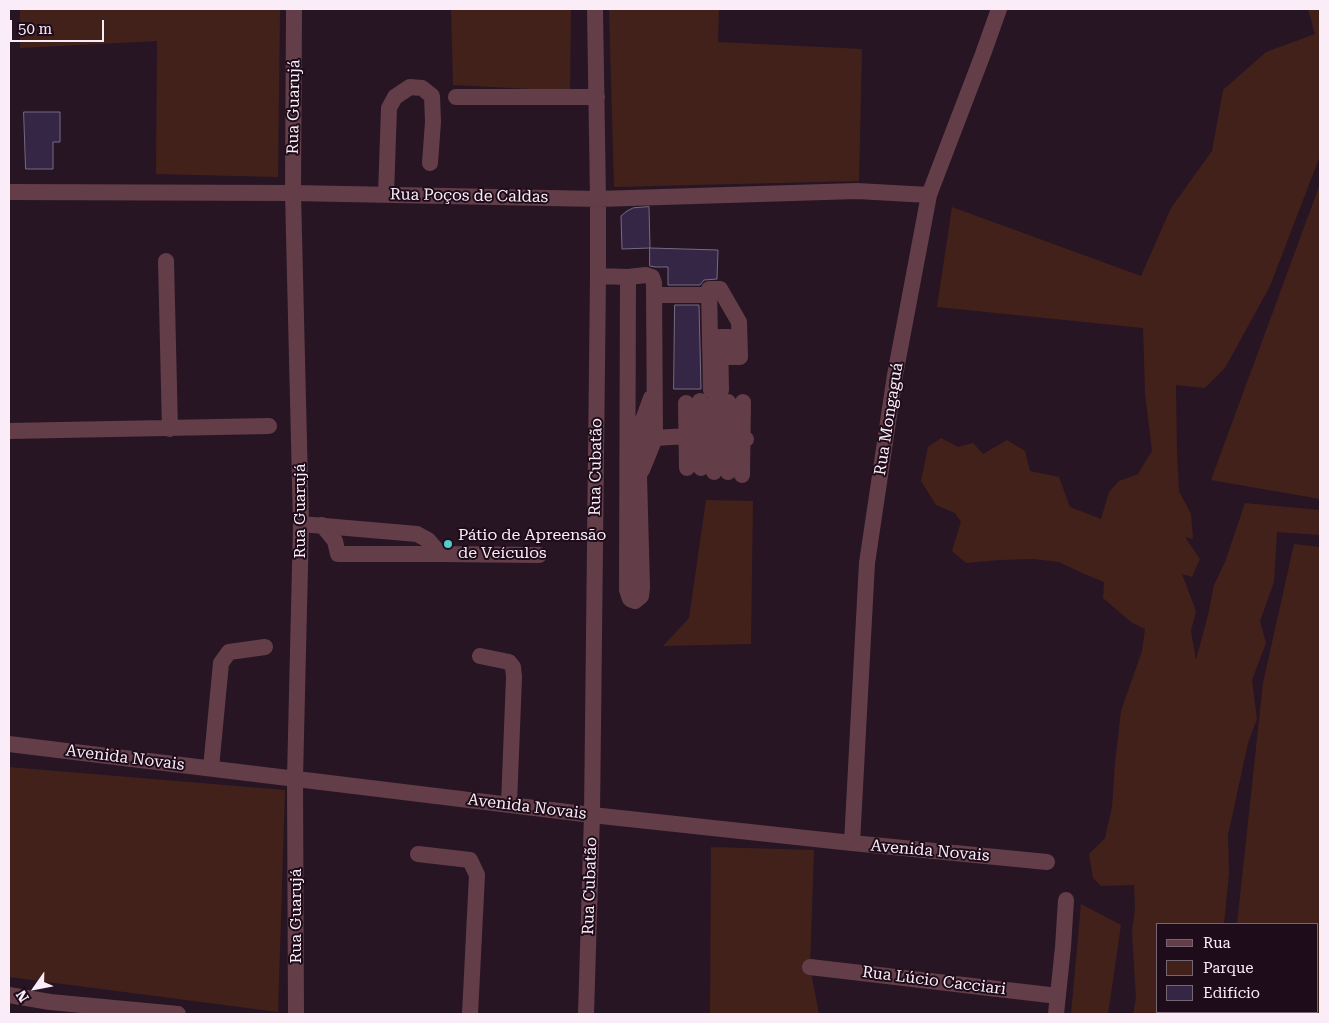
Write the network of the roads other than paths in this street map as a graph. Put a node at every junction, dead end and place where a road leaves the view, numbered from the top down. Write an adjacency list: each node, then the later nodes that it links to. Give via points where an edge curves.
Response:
1 (294, 9): 8 (street, Rua Guarujá)
2 (595, 9): 5 (street, Rua Cubatão)
3 (999, 9): 10 (street, Rua Mongaguá)
4 (456, 97): 5 (street)
5 (597, 97): 11 (street, Rua Cubatão)
6 (430, 163): 9 (street, via 432,96 422,88 410,87 395,97 390,108)
7 (9, 192): 8 (street, Rua Poços de Caldas)
8 (293, 193): 9 (street, Rua Poços de Caldas); 27 (street, Rua Guarujá)
9 (386, 195): 11 (street, Rua Poços de Caldas)
10 (928, 195): 11 (street, Rua Poços de Caldas, via 857,191); 38 (street, Rua Mongaguá, via 895,375 867,563)
11 (598, 199): 13 (street, Rua Cubatão)
12 (166, 261): 20 (street)
13 (598, 276): 14 (street); 37 (street, Rua Cubatão)
14 (628, 277): 15 (street, via 652,277); 26 (street, via 627,590 630,599 636,601 642,596)
15 (654, 295): 16 (street); 17 (street)
16 (709, 295): 16 (street, via 711,390 721,390 720,337 729,337 729,357 740,357 739,322 720,289 709,289)
17 (656, 385): 22 (street); 23 (street)
18 (714, 402): 24 (street); 24 (street); 24 (street)
19 (269, 426): 20 (street)
20 (170, 429): 21 (street)
21 (9, 431)
22 (638, 438): 23 (street); 26 (street)
23 (655, 438): 24 (street); 26 (street)
24 (719, 438): 25 (street); 25 (street); 25 (street)
25 (715, 471)
26 (640, 477)
27 (302, 524): 28 (street); 35 (street, Rua Guarujá)
28 (322, 525): 29 (street, via 417,534 428,540); 29 (street, via 335,541 338,554)
29 (440, 554): 30 (street)
30 (538, 555)
31 (265, 647): 34 (street, via 229,652 221,663)
32 (480, 656): 36 (street, via 509,662 513,667)
33 (9, 744): 34 (street, Avenida Novais)
34 (211, 768): 35 (street, Avenida Novais)
35 (295, 778): 36 (street, Avenida Novais); 47 (street, Rua Guarujá)
36 (509, 804): 37 (street, Avenida Novais)
37 (592, 815): 38 (street, Avenida Novais); 49 (street, Rua Cubatão)
38 (852, 843): 40 (street, Avenida Novais)
39 (418, 854): 48 (street, via 470,860 477,875)
40 (1047, 862)
41 (1066, 900): 44 (street)
42 (810, 967): 44 (street, Rua Lúcio Cacciari)
43 (9, 995): 45 (street)
44 (1058, 996): 50 (street)
45 (50, 1008): 46 (street)
46 (178, 1014)
47 (296, 1014)
48 (470, 1014)
49 (586, 1014)
50 (1056, 1014)

